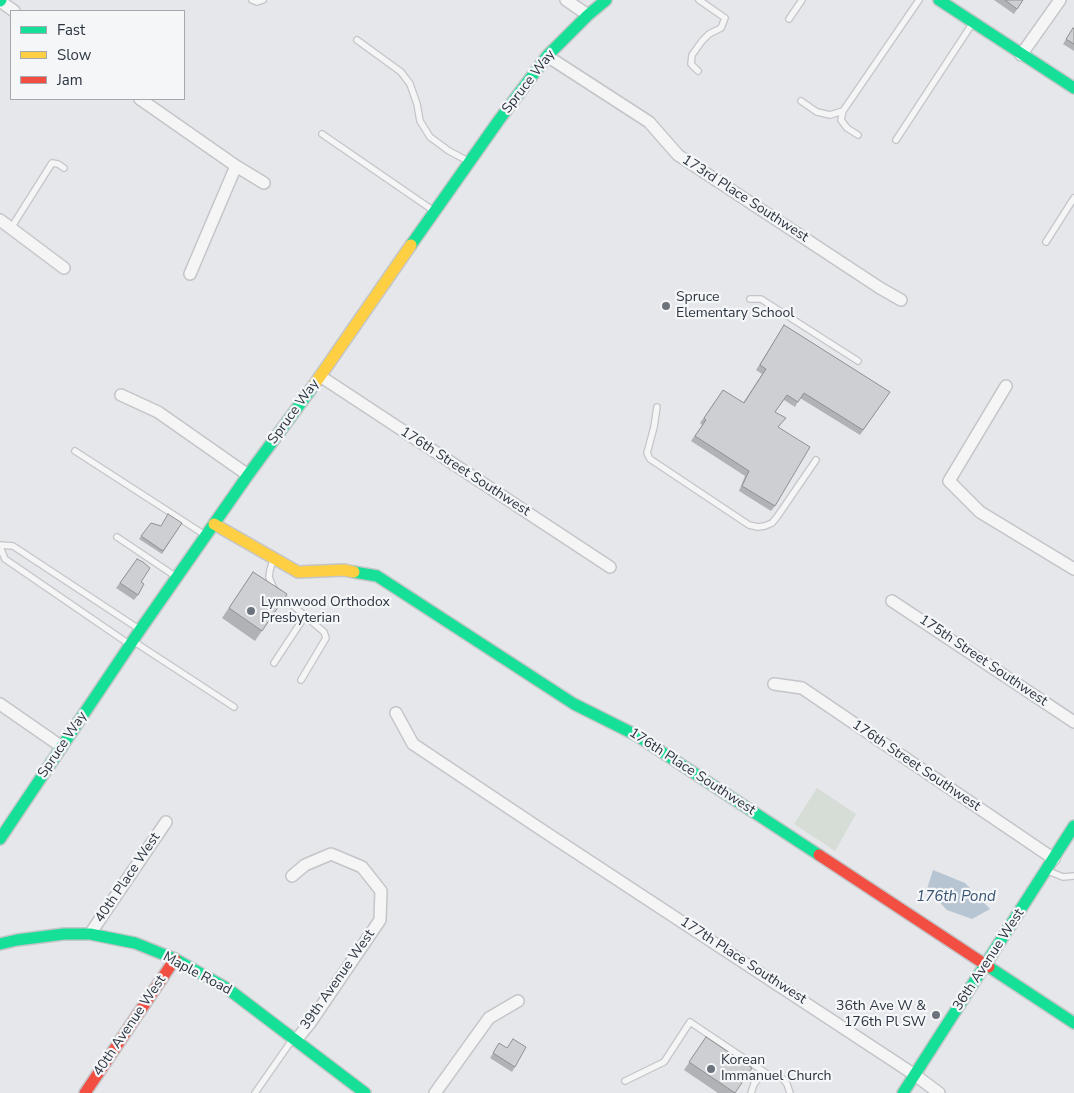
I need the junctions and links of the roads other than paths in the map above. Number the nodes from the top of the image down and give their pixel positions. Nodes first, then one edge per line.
1 (252, 0) edge
2 (263, 0) edge
3 (566, 0) edge
4 (606, 0) edge
5 (699, 0) edge
6 (802, 0) edge
7 (919, 0) edge
8 (939, 0) edge
9 (1060, 0) edge
10 (0, 1) edge
11 (13, 10) edge
12 (588, 15) junction
13 (789, 20) dead end
14 (973, 22) junction
15 (357, 40) dead end
16 (1021, 55) junction
17 (547, 56) junction
18 (698, 70) dead end
19 (1074, 88) edge
20 (141, 100) edge
21 (801, 101) dead end
22 (843, 111) junction
23 (322, 134) dead end
24 (858, 135) dead end
25 (896, 140) dead end
26 (470, 162) junction
27 (236, 166) junction
28 (64, 168) dead end
29 (264, 183) dead end
30 (1074, 198) edge
31 (435, 212) junction
32 (0, 220) edge
33 (10, 228) junction
34 (1046, 242) dead end
35 (64, 268) dead end
36 (190, 274) dead end
37 (750, 298) dead end
38 (900, 300) dead end
39 (858, 361) dead end
40 (320, 376) junction
41 (1006, 386) dead end
42 (121, 394) dead end
43 (657, 407) dead end
44 (75, 450) dead end
45 (816, 460) dead end
46 (248, 475) junction
47 (214, 524) junction
48 (206, 536) junction
49 (117, 537) dead end
50 (0, 546) edge
51 (274, 558) junction
52 (610, 567) dead end
53 (1074, 569) edge
54 (177, 578) junction
55 (892, 601) dead end
56 (305, 616) junction
57 (140, 630) junction
58 (132, 643) junction
59 (274, 663) dead end
60 (301, 680) dead end
61 (774, 684) dead end
62 (0, 704) edge
63 (234, 707) dead end
64 (396, 713) dead end
65 (1074, 722) edge
66 (62, 748) junction
67 (166, 822) dead end
68 (1074, 826) edge
69 (0, 839) edge
70 (1054, 859) junction
71 (1046, 870) junction
72 (292, 876) dead end
73 (1074, 876) edge
74 (90, 934) junction
75 (0, 944) edge
76 (175, 960) junction
77 (985, 965) junction
78 (518, 1000) dead end
79 (1074, 1023) edge
80 (294, 1039) junction
81 (769, 1075) junction
82 (915, 1075) junction
83 (625, 1081) dead end
84 (85, 1093) edge
85 (255, 1093) edge
86 (365, 1093) edge
87 (434, 1093) edge
88 (751, 1093) edge
89 (790, 1093) edge
90 (903, 1093) edge
91 (939, 1093) edge

1 - 2 lane
3 - 12 street
4 - 12 street, Spruce Way
5 - 18 lane
6 - 13 lane
7 - 22 lane
8 - 14 street
9 - 16 street
10 - 11 street
12 - 17 street, Spruce Way
14 - 16 street
14 - 25 lane
15 - 26 lane
16 - 19 street
17 - 26 street, Spruce Way
17 - 38 street, 173rd Place Southwest
20 - 27 street
21 - 22 lane
22 - 24 lane
23 - 31 lane
26 - 31 street, Spruce Way
27 - 29 street
27 - 36 street
28 - 33 lane
30 - 34 lane
31 - 40 street, Spruce Way
32 - 33 street
33 - 35 street
37 - 39 lane
40 - 46 street, Spruce Way
40 - 52 street, 176th Street Southwest
41 - 53 street
42 - 46 street
43 - 45 lane
44 - 48 lane
46 - 47 street, Spruce Way
47 - 48 street, Spruce Way
47 - 51 street, 176th Place Southwest
48 - 54 street, Spruce Way
49 - 54 lane
50 - 57 lane
50 - 58 lane
51 - 56 lane
51 - 77 street, 176th Place Southwest
54 - 57 street, Spruce Way
55 - 65 street, 175th Street Southwest
56 - 59 lane
56 - 60 lane
57 - 58 street, Spruce Way
58 - 63 lane
58 - 66 street, Spruce Way
61 - 70 street, 176th Street Southwest
62 - 66 street
64 - 82 street, 177th Place Southwest
66 - 69 street, Spruce Way
67 - 74 street, 40th Place West
68 - 70 street, 36th Avenue West
70 - 71 street, 36th Avenue West
71 - 73 lane
71 - 77 street, 36th Avenue West
72 - 80 street, 39th Avenue West
74 - 75 street, Maple Road
74 - 76 street, Maple Road
76 - 80 street, Maple Road
76 - 84 street, 40th Avenue West
77 - 79 street, 176th Place Southwest
77 - 82 street, 36th Avenue West
78 - 87 street
80 - 85 lane
80 - 86 street, Maple Road
81 - 83 lane
81 - 88 lane
81 - 89 lane
82 - 90 street, 36th Avenue West
82 - 91 street, 177th Place Southwest

